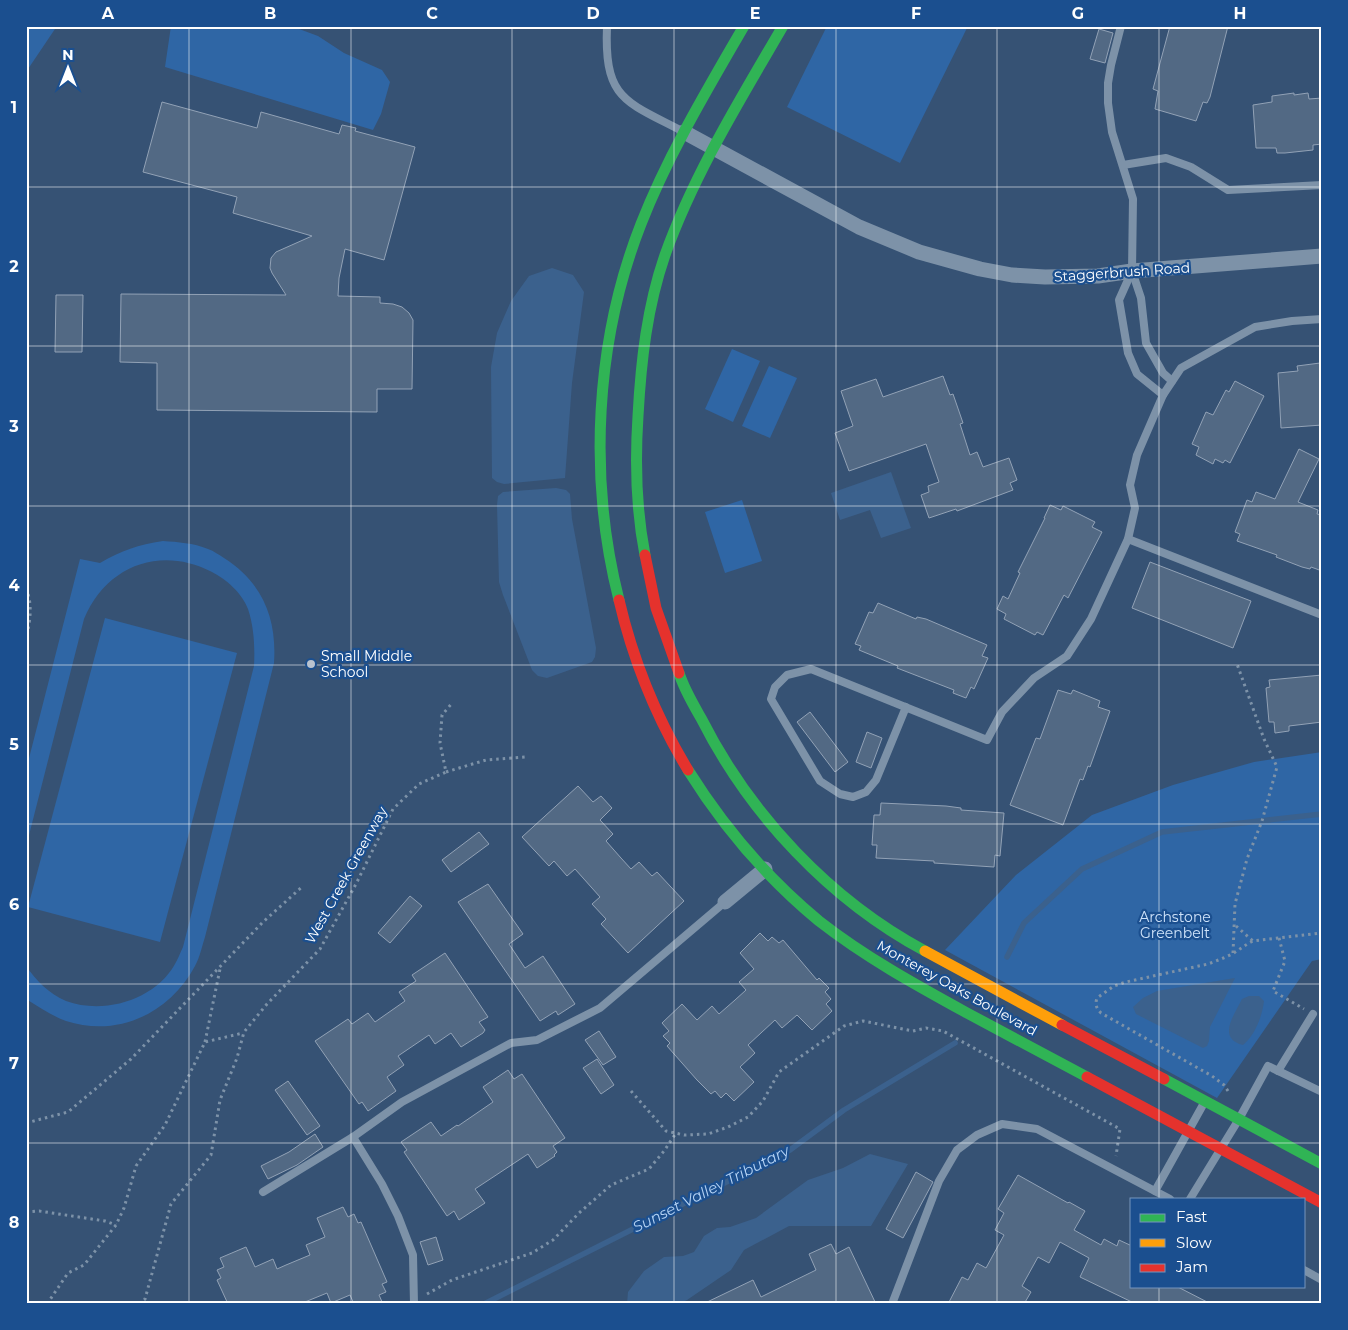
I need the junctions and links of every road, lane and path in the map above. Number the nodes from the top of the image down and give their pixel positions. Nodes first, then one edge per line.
1 (607, 26) edge
2 (744, 26) edge
3 (783, 26) edge
4 (1121, 26) edge
5 (684, 132) junction
6 (712, 148) junction
7 (1123, 165) junction
8 (1322, 185) edge
9 (1322, 256) edge
10 (1132, 272) junction
11 (1322, 319) edge
12 (1172, 381) junction
13 (1163, 395) junction
14 (1128, 539) junction
15 (26, 588) edge
16 (1322, 615) edge
17 (26, 639) edge
18 (1238, 664) dead end
19 (453, 702) dead end
20 (906, 707) junction
21 (525, 757) dead end
22 (446, 772) junction
23 (765, 869) junction
24 (303, 886) dead end
25 (725, 902) joint
26 (1235, 925) junction
27 (1322, 933) edge
28 (1279, 938) junction
29 (1253, 941) junction
30 (1233, 954) junction
31 (220, 968) junction
32 (1313, 1014) joint
33 (244, 1032) junction
34 (205, 1042) junction
35 (1278, 1071) junction
36 (631, 1091) dead end
37 (1229, 1091) dead end
38 (1322, 1092) edge
39 (1205, 1101) junction
40 (1238, 1119) junction
41 (26, 1123) edge
42 (1189, 1132) junction
43 (676, 1133) junction
44 (353, 1137) junction
45 (1220, 1148) junction
46 (1322, 1164) edge
47 (1114, 1169) junction
48 (1155, 1191) junction
49 (263, 1192) dead end
50 (1168, 1198) edge
51 (1191, 1198) edge
52 (1322, 1203) edge
53 (26, 1212) edge
54 (116, 1225) junction
55 (1306, 1271) edge
56 (1322, 1280) edge
57 (414, 1303) edge
58 (47, 1304) edge
59 (139, 1304) edge
60 (892, 1304) edge

1 - 5 lane
2 - 5 street, Monterey Oaks Boulevard
3 - 6 street, Monterey Oaks Boulevard
4 - 7 lane
5 - 6 street, Staggerbrush Road
5 - 23 street, Monterey Oaks Boulevard
6 - 10 street, Staggerbrush Road
6 - 39 street, Monterey Oaks Boulevard
7 - 8 lane
7 - 10 lane
9 - 10 street, Staggerbrush Road
10 - 12 lane
10 - 13 lane
11 - 12 lane
12 - 13 lane
13 - 14 lane
14 - 16 lane
14 - 20 lane
15 - 17 path
18 - 26 path
19 - 22 path
20 - 20 lane
21 - 22 path, West Creek Greenway
22 - 33 path, West Creek Greenway
23 - 25 street
23 - 42 street, Monterey Oaks Boulevard
24 - 31 path
25 - 44 lane
26 - 29 path
26 - 30 path
27 - 28 path
28 - 29 path
28 - 32 path
29 - 30 path
30 - 37 path
31 - 34 path
31 - 41 path
32 - 35 lane
33 - 34 path
33 - 59 path, West Creek Greenway
34 - 54 path
35 - 38 lane
35 - 40 lane
36 - 43 path
39 - 40 street, Monterey Oaks Boulevard
39 - 42 lane
40 - 45 lane
40 - 46 street, Monterey Oaks Boulevard
42 - 45 street, Monterey Oaks Boulevard
42 - 48 lane
43 - 47 path
43 - 57 path
44 - 49 lane
44 - 57 lane
45 - 51 lane
45 - 52 street, Monterey Oaks Boulevard
47 - 48 lane
47 - 60 lane
48 - 50 lane
53 - 54 path
54 - 58 path
55 - 56 lane

